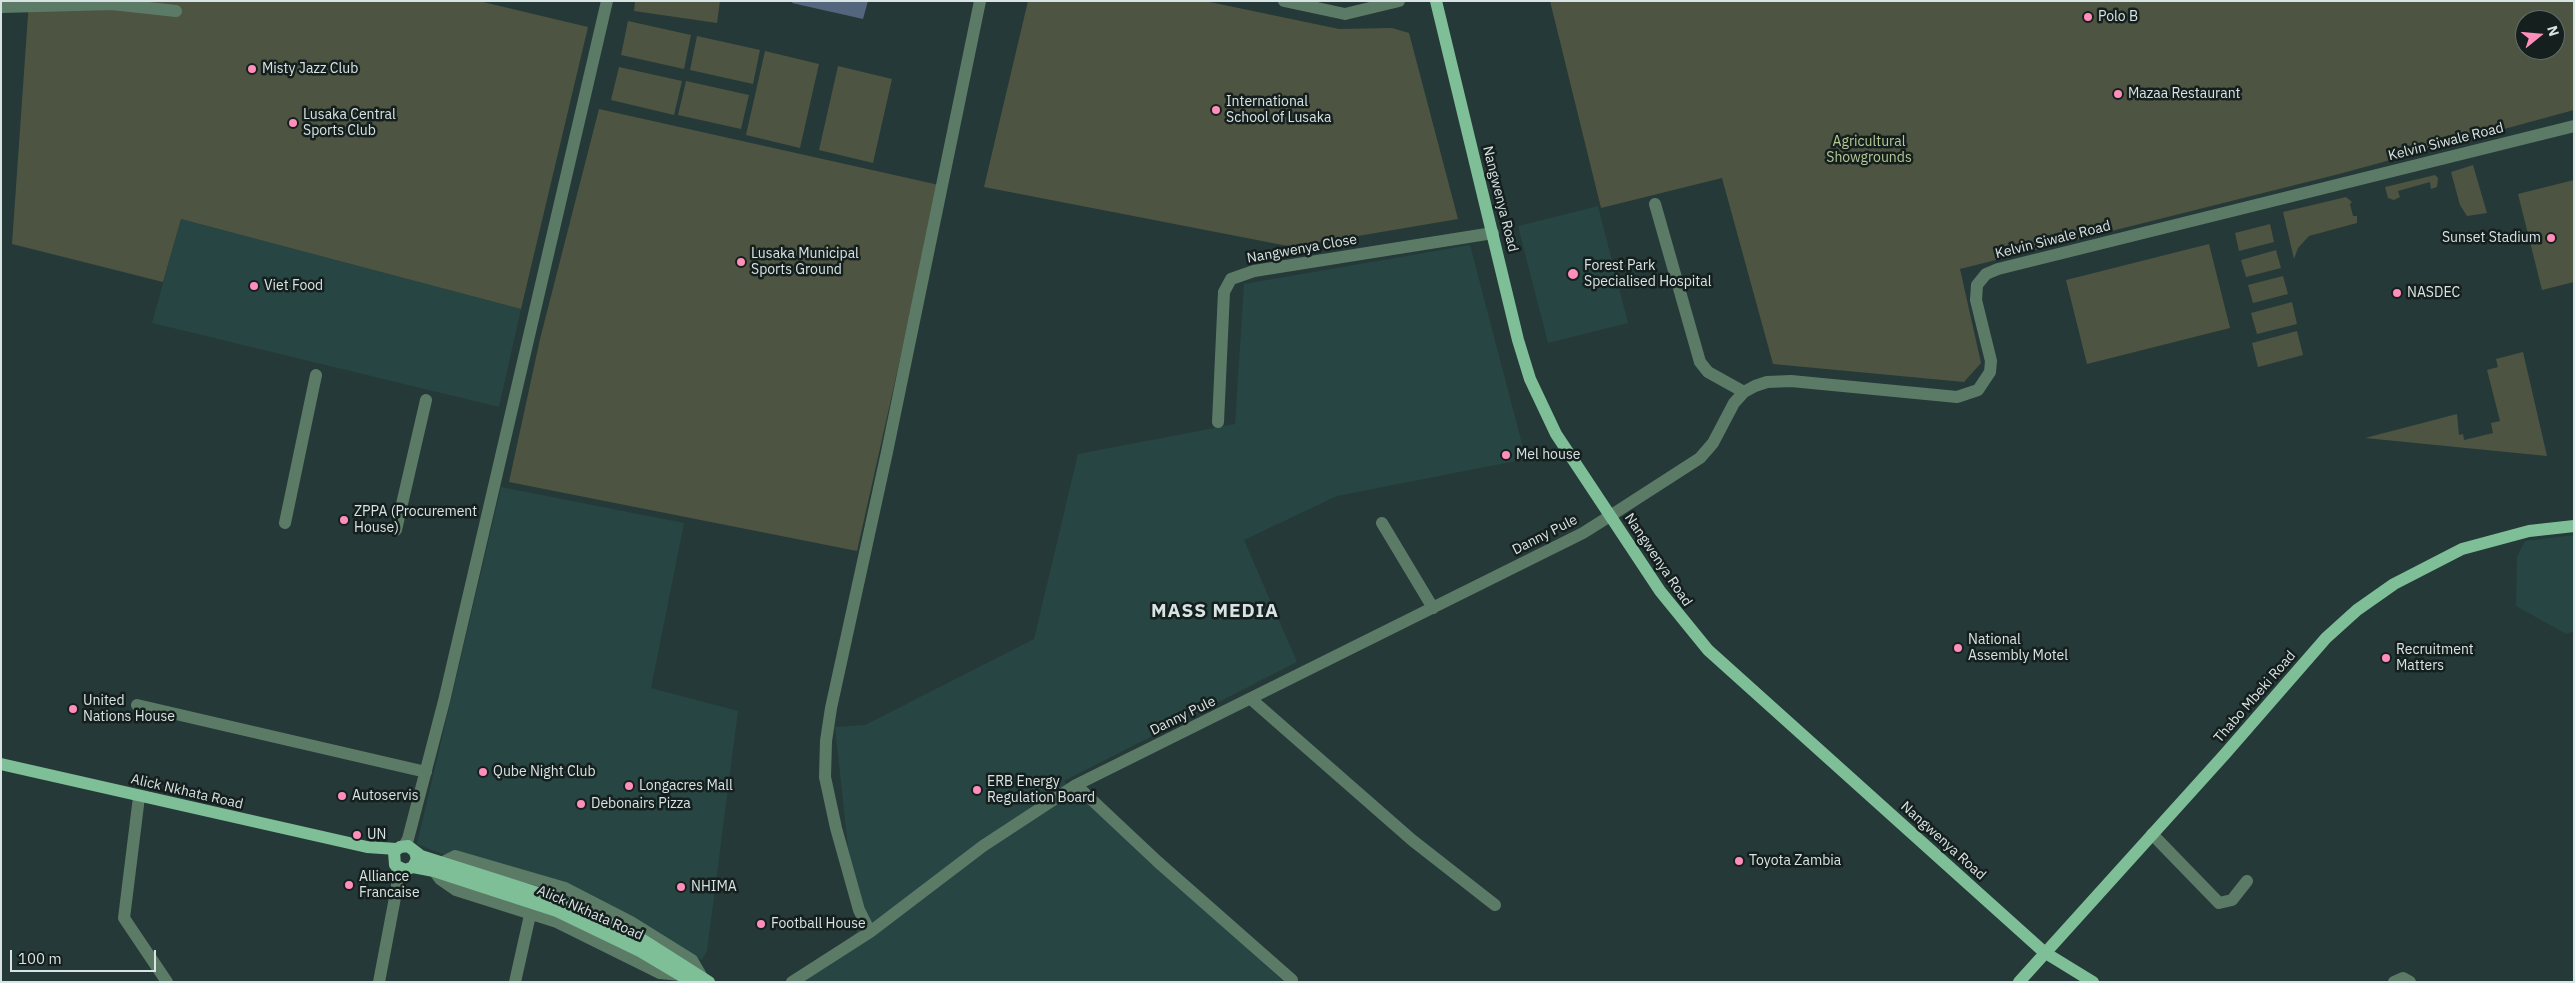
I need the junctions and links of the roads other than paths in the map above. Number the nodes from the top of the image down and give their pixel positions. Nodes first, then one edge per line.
1 (606, 1) edge
2 (980, 1) edge
3 (1284, 1) edge
4 (1399, 1) edge
5 (1436, 1) edge
6 (1, 7) edge
7 (176, 11) dead end
8 (2574, 126) edge
9 (1655, 204) dead end
10 (1493, 233) junction
11 (316, 375) dead end
12 (1744, 392) junction
13 (426, 400) dead end
14 (1218, 422) dead end
15 (1610, 516) junction
16 (285, 522) dead end
17 (1382, 523) dead end
18 (2574, 526) edge
19 (396, 530) dead end
20 (1434, 608) junction
21 (1251, 699) junction
22 (137, 706) dead end
23 (1, 764) edge
24 (426, 772) junction
25 (1076, 786) junction
26 (139, 796) junction
27 (2152, 834) junction
28 (367, 847) junction
29 (407, 847) junction
30 (403, 866) junction
31 (439, 867) junction
32 (540, 880) junction
33 (2247, 881) dead end
34 (1494, 905) dead end
35 (530, 913) junction
36 (582, 917) junction
37 (870, 932) junction
38 (2044, 952) junction
39 (697, 979) edge
40 (1292, 980) dead end
41 (167, 982) edge
42 (379, 982) edge
43 (515, 982) edge
44 (792, 982) edge
45 (2019, 982) edge
46 (2093, 982) edge
47 (2394, 982) edge
48 (2410, 982) edge

1 - 24 street
2 - 37 street
3 - 4 street
5 - 10 main road, Nangwenya Road
6 - 7 street
8 - 12 street, Kelvin Siwale Road
9 - 12 street
10 - 14 street, Nangwenya Close
10 - 15 main road, Nangwenya Road
11 - 16 street
12 - 15 street
13 - 19 street
15 - 20 street, Danny Pule
15 - 38 main road, Nangwenya Road
17 - 20 street
18 - 27 main road, Thabo Mbeki Road
20 - 21 street, Danny Pule
21 - 25 street, Danny Pule
21 - 34 street
22 - 24 street
23 - 26 main road, Alick Nkhata Road
24 - 29 street
25 - 37 street, Danny Pule
25 - 40 street
26 - 28 main road, Alick Nkhata Road
26 - 41 street
27 - 33 street
27 - 38 main road, Thabo Mbeki Road
28 - 29 main road, Alick Nkhata Road
28 - 30 main road, Alick Nkhata Road
29 - 30 main road
29 - 30 main road
29 - 31 main road, Alick Nkhata Road
30 - 31 main road, Alick Nkhata Road
30 - 42 street
31 - 32 street, Alick Nkhata Road
31 - 35 street
31 - 36 main road, Alick Nkhata Road
32 - 35 street
32 - 39 street, Alick Nkhata Road
35 - 39 street
35 - 43 street
36 - 39 main road, Alick Nkhata Road
36 - 39 main road, Alick Nkhata Road
37 - 44 street, Danny Pule
38 - 45 main road, Thabo Mbeki Road
38 - 46 main road, Nangwenya Road
47 - 48 street

